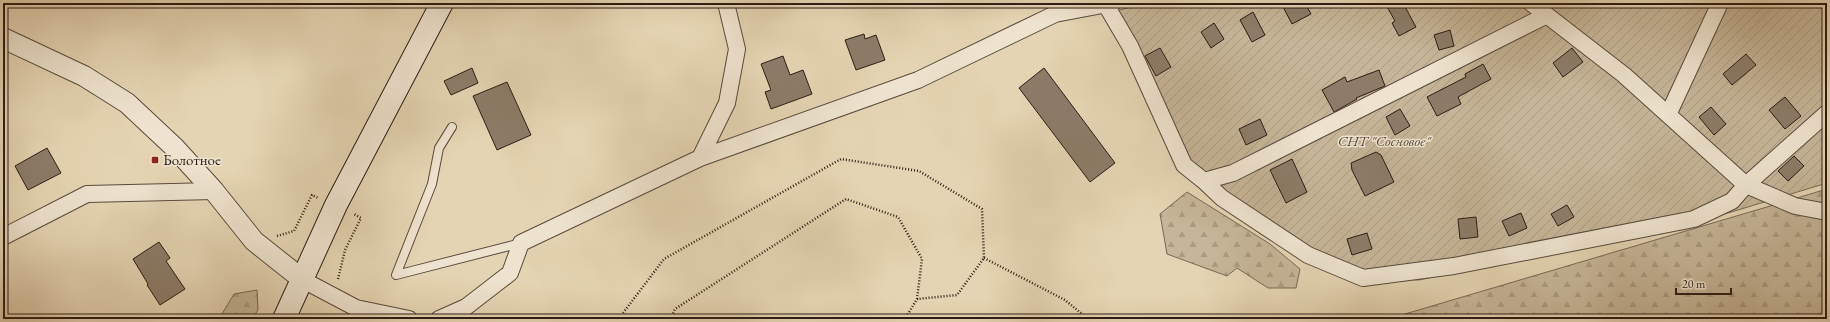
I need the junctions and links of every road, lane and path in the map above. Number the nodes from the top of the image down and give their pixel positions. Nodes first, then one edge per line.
1 (442, 3) edge
2 (726, 3) edge
3 (1531, 3) edge
4 (1720, 3) edge
5 (1109, 4) edge
6 (1547, 15) junction
7 (3, 38) edge
8 (1827, 113) edge
9 (1668, 115) junction
10 (452, 127) dead end
11 (700, 158) junction
12 (1204, 181) junction
13 (1746, 185) junction
14 (214, 191) junction
15 (336, 205) junction
16 (1827, 212) edge
17 (3, 237) edge
18 (274, 237) dead end
19 (521, 243) junction
20 (984, 258) junction
21 (302, 280) junction
22 (344, 284) dead end
23 (917, 299) junction
24 (284, 319) edge
25 (409, 319) edge
26 (439, 319) edge
27 (623, 319) edge
28 (671, 319) edge
29 (905, 319) edge
30 (1088, 319) edge

1 - 15 main road
2 - 11 street
3 - 6 street
4 - 9 street
5 - 11 street
5 - 12 street
6 - 9 street
6 - 12 street
7 - 14 street
8 - 13 street
9 - 13 street
10 - 19 lane
11 - 19 street
12 - 13 street
13 - 16 street
14 - 17 street
14 - 21 street
15 - 18 path
15 - 21 main road
15 - 22 path
19 - 26 street
20 - 23 path
20 - 27 path
20 - 30 path
21 - 24 main road
21 - 25 street
23 - 28 path
23 - 29 path

